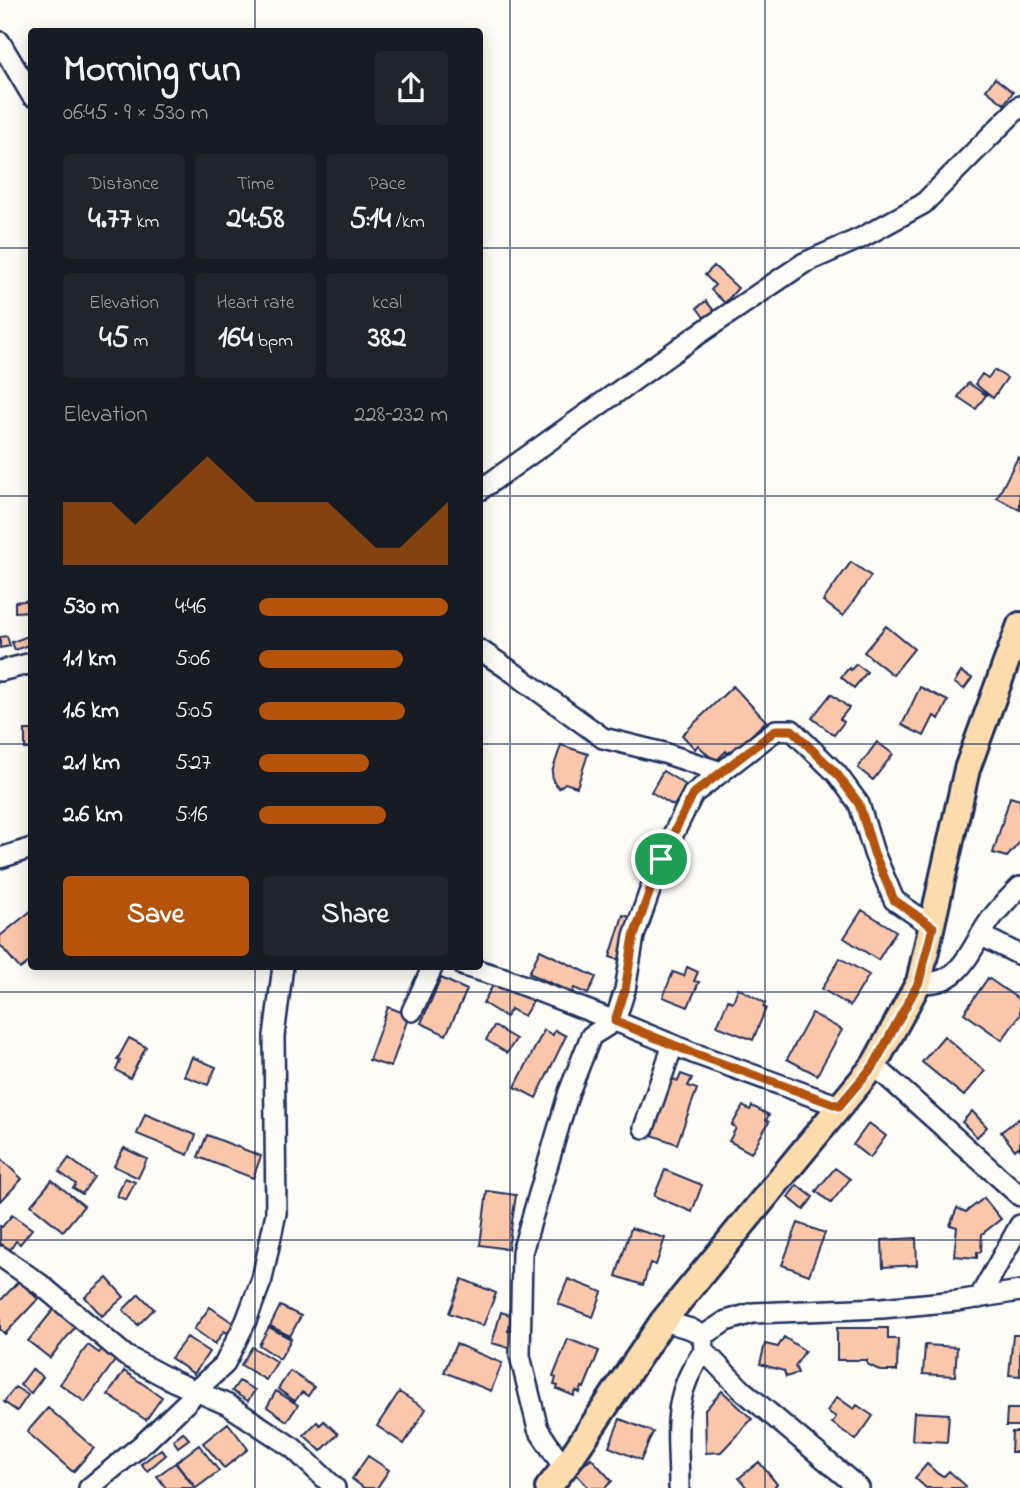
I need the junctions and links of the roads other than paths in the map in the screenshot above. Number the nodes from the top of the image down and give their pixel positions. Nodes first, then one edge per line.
1 (0, 42) edge
2 (28, 89) edge
3 (1020, 106) edge
4 (483, 488) edge
5 (1020, 625) edge
6 (483, 652) edge
7 (28, 664) edge
8 (0, 671) edge
9 (721, 772) junction
10 (28, 849) edge
11 (0, 858) edge
12 (1020, 887) edge
13 (933, 927) junction
14 (982, 936) junction
15 (1020, 956) edge
16 (283, 970) edge
17 (431, 970) edge
18 (477, 970) edge
19 (919, 982) junction
20 (412, 1011) dead end
21 (615, 1021) junction
22 (673, 1045) junction
23 (874, 1065) junction
24 (839, 1106) junction
25 (644, 1128) dead end
26 (1020, 1196) edge
27 (1020, 1226) edge
28 (0, 1256) edge
29 (1020, 1291) edge
30 (979, 1298) junction
31 (663, 1321) junction
32 (704, 1343) junction
33 (195, 1391) junction
34 (564, 1468) junction
35 (89, 1488) edge
36 (335, 1488) edge
37 (548, 1488) edge
38 (679, 1488) edge
39 (859, 1488) edge

1 - 2 street
3 - 4 street
5 - 13 main road
6 - 9 street
7 - 8 street
9 - 13 street
9 - 21 street
10 - 11 street
12 - 14 street
13 - 19 main road
14 - 15 street
14 - 19 street
16 - 33 street
17 - 20 street
18 - 21 street
19 - 23 main road
21 - 22 street
21 - 34 street
22 - 24 street
22 - 25 street
23 - 24 main road
23 - 26 street
24 - 31 main road
27 - 30 street
28 - 33 street
29 - 30 street
30 - 32 street
31 - 32 street
31 - 34 main road
32 - 38 street
32 - 39 street
33 - 35 street
33 - 36 street
34 - 37 main road

